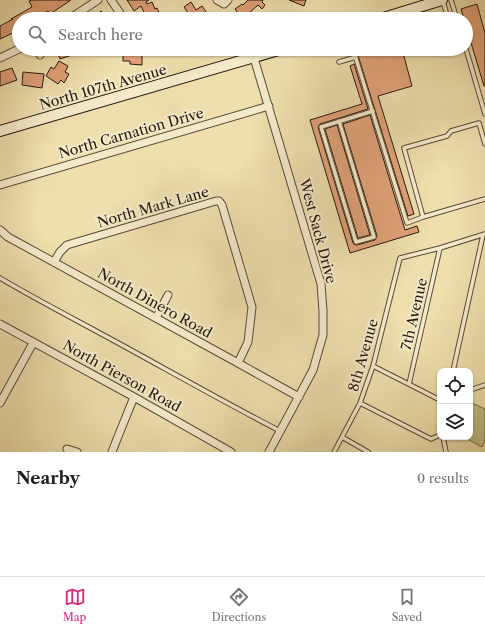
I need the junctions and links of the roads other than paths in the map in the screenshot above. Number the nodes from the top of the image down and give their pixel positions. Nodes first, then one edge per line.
1 (98, 0) edge
2 (111, 0) edge
3 (217, 0) edge
4 (228, 0) edge
5 (443, 0) edge
6 (452, 0) edge
7 (80, 12) edge
8 (119, 12) edge
9 (403, 12) edge
10 (446, 12) edge
11 (455, 12) edge
12 (12, 52) edge
13 (260, 56) edge
14 (468, 56) edge
15 (356, 57) joint
16 (0, 58) edge
17 (254, 58) junction
18 (339, 62) dead end
19 (269, 106) junction
20 (373, 111) junction
21 (485, 114) edge
22 (339, 121) junction
23 (0, 131) edge
24 (485, 144) edge
25 (0, 185) edge
26 (485, 199) edge
27 (423, 217) junction
28 (0, 230) edge
29 (484, 234) edge
30 (440, 248) junction
31 (54, 262) junction
32 (0, 278) edge
33 (168, 295) dead end
34 (156, 318) junction
35 (0, 324) edge
36 (33, 343) junction
37 (238, 363) junction
38 (373, 366) junction
39 (454, 368) edge
40 (409, 384) junction
41 (485, 385) edge
42 (473, 389) edge
43 (134, 398) junction
44 (299, 398) junction
45 (437, 398) edge
46 (0, 403) edge
47 (360, 403) junction
48 (280, 431) junction
49 (437, 436) edge
50 (342, 437) junction
51 (444, 440) edge
52 (67, 449) dead end
53 (77, 452) edge
54 (112, 452) edge
55 (231, 452) edge
56 (269, 452) edge
57 (334, 452) edge
58 (368, 452) edge
59 (446, 452) edge

1 - 7 street
2 - 8 street
3 - 4 street
5 - 9 main road
5 - 10 lane
6 - 11 lane
12 - 16 street
13 - 17 main road, North 107th Avenue
14 - 21 lane
15 - 18 lane
15 - 20 lane
17 - 19 street, West Sack Drive
17 - 23 main road, North 107th Avenue
19 - 25 street, North Carnation Drive
19 - 44 street, West Sack Drive
20 - 22 lane
20 - 27 lane
22 - 22 lane
24 - 27 lane
26 - 27 lane
28 - 31 street, North Dinero Road
29 - 30 lane
29 - 39 lane
30 - 38 lane, 8th Avenue
30 - 40 lane, 7th Avenue
31 - 34 street, North Dinero Road
31 - 37 street, North Mark Lane
32 - 48 lane
33 - 34 street
34 - 37 street, North Dinero Road
35 - 36 street, North Pierson Road
36 - 43 street, North Pierson Road
36 - 46 street
37 - 44 street, North Dinero Road
38 - 40 lane
38 - 47 lane, 8th Avenue
40 - 45 lane
41 - 42 lane
43 - 54 street
43 - 55 street, North Pierson Road
44 - 48 street, West Sack Drive
47 - 49 lane
47 - 50 lane, 8th Avenue
48 - 56 street, West Sack Drive
50 - 57 lane, 8th Avenue
50 - 58 lane
51 - 59 lane
52 - 53 street

